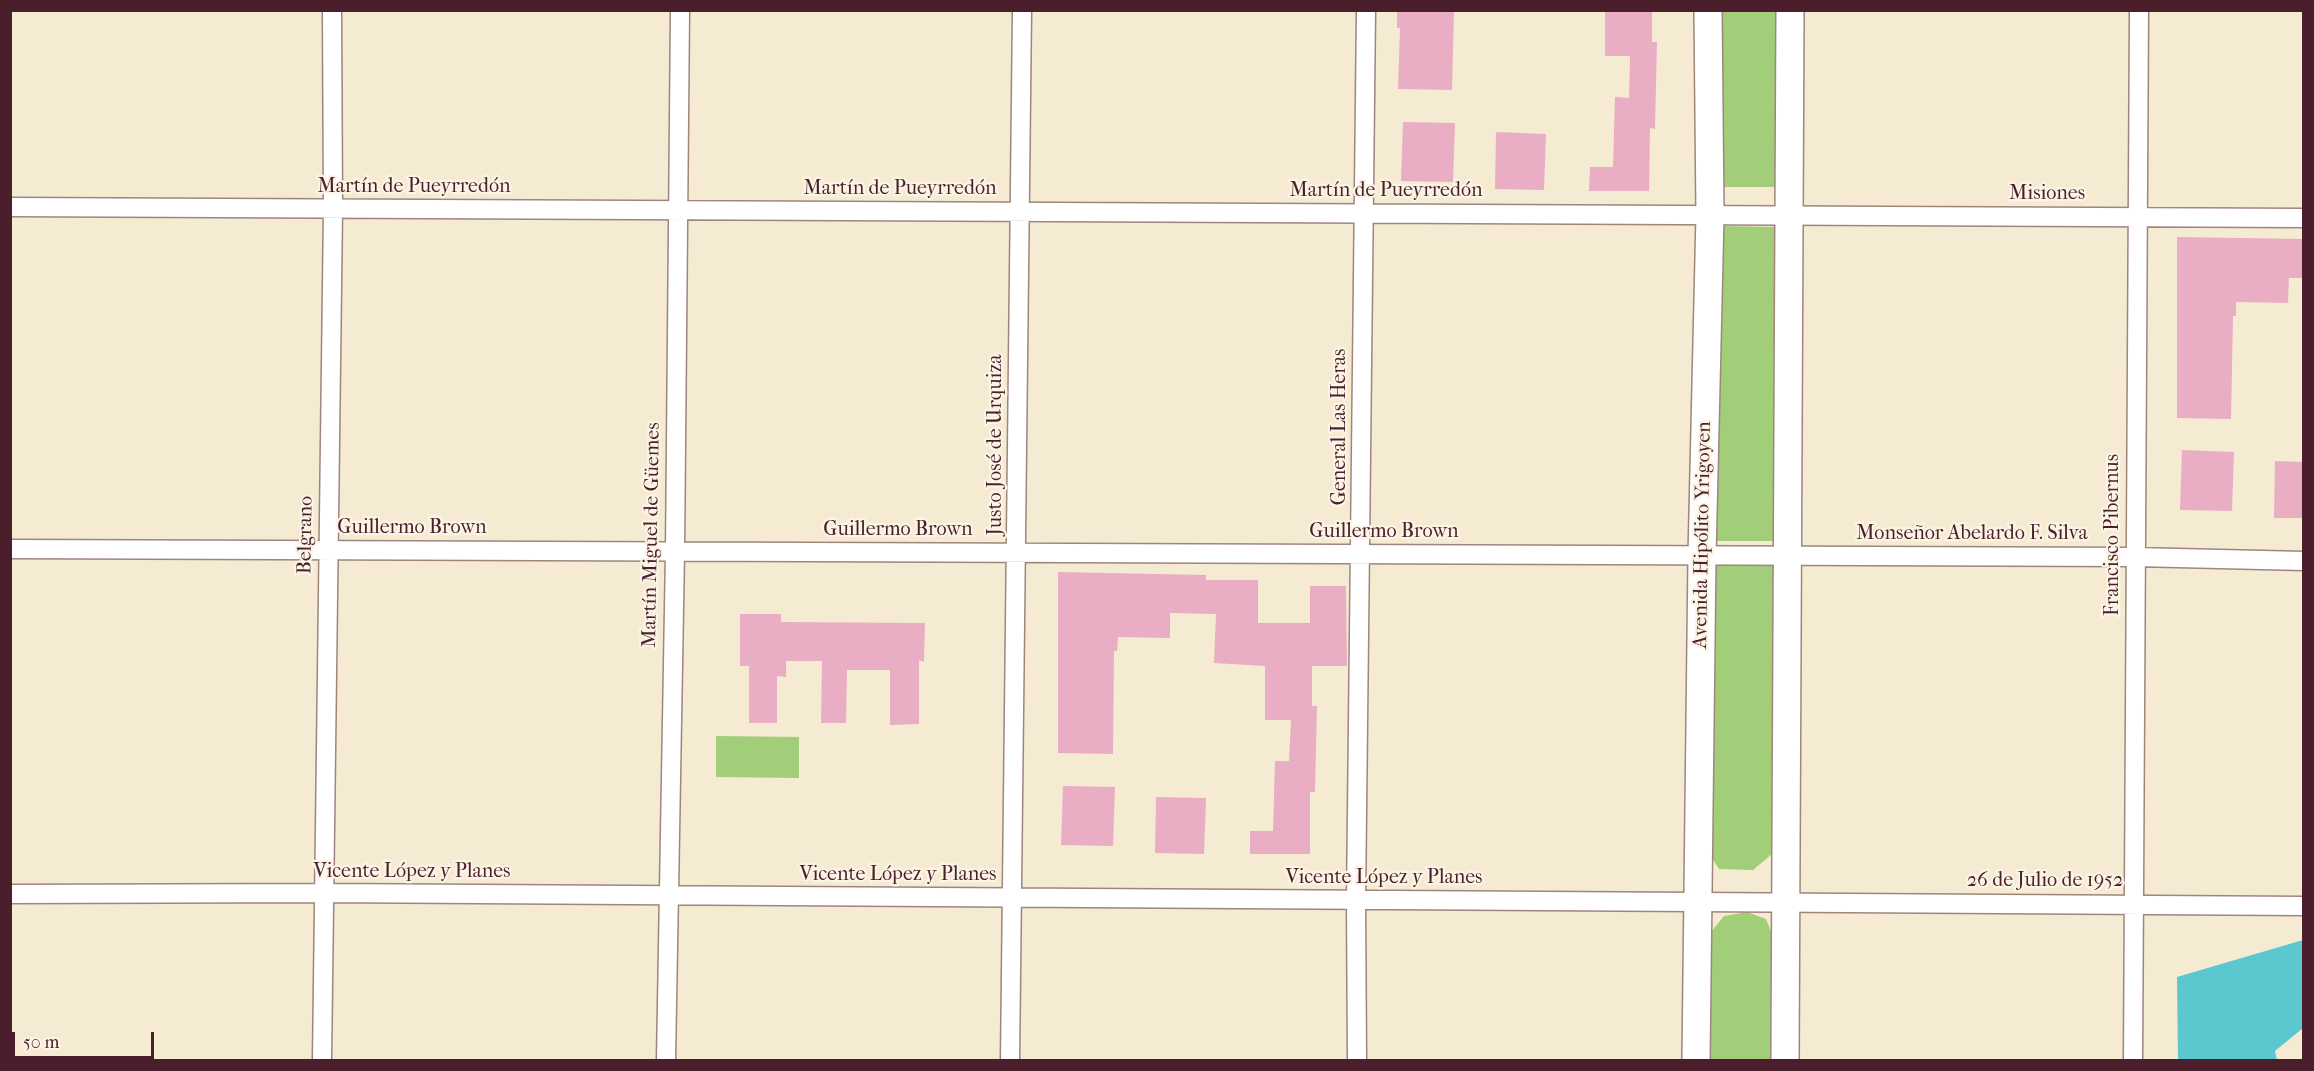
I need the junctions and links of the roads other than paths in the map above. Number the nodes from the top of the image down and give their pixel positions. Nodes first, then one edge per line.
1 (332, 10) edge
2 (680, 10) edge
3 (1022, 10) edge
4 (1366, 10) edge
5 (1708, 10) edge
6 (1790, 10) edge
7 (2139, 10) edge
8 (10, 207) edge
9 (333, 209) junction
10 (678, 210) junction
11 (1020, 212) junction
12 (1364, 214) junction
13 (1710, 215) junction
14 (1790, 216) junction
15 (2136, 217) junction
16 (2304, 218) edge
17 (10, 549) edge
18 (328, 550) junction
19 (675, 552) junction
20 (1017, 553) junction
21 (1361, 554) junction
22 (1702, 556) junction
23 (1785, 556) junction
24 (2135, 558) junction
25 (2304, 561) edge
26 (326, 893) junction
27 (10, 894) edge
28 (668, 897) junction
29 (1010, 898) junction
30 (1356, 901) junction
31 (1698, 902) junction
32 (1786, 902) junction
33 (2133, 905) junction
34 (2304, 906) edge
35 (322, 1060) edge
36 (666, 1060) edge
37 (1010, 1060) edge
38 (1357, 1060) edge
39 (1696, 1060) edge
40 (1785, 1060) edge
41 (2133, 1060) edge

1 - 9 street, Belgrano
2 - 10 street, Martín Miguel de Güemes
3 - 11 street, Justo José de Urquiza
4 - 12 street, General Las Heras
5 - 13 main road, Avenida Hipólito Yrigoyen
6 - 14 main road
7 - 15 street, Francisco Pibernus
8 - 9 street, Martín de Pueyrredón
9 - 10 street, Martín de Pueyrredón
9 - 18 street, Belgrano
10 - 11 street, Martín de Pueyrredón
10 - 19 street, Martín Miguel de Güemes
11 - 12 street, Martín de Pueyrredón
11 - 20 street, Justo José de Urquiza
12 - 13 street, Martín de Pueyrredón
12 - 21 street, General Las Heras
13 - 14 street, Martín de Pueyrredón
13 - 22 main road, Avenida Hipólito Yrigoyen
14 - 15 street, Misiones
14 - 23 main road
15 - 16 street, Misiones
15 - 24 street, Francisco Pibernus
17 - 18 street, Guillermo Brown
18 - 19 street, Guillermo Brown
18 - 26 street, Belgrano
19 - 20 street, Guillermo Brown
19 - 28 street, Martín Miguel de Güemes
20 - 21 street, Guillermo Brown
20 - 29 street, Justo José de Urquiza
21 - 22 street, Guillermo Brown
21 - 30 street, General Las Heras
22 - 23 street, Guillermo Brown
22 - 31 main road, Avenida Hipólito Yrigoyen
23 - 24 street, Monseñor Abelardo F. Silva
23 - 32 main road
24 - 25 street, Monseñor Abelardo F. Silva
24 - 33 street, Francisco Pibernus
26 - 27 street, Vicente López y Planes
26 - 28 street, Vicente López y Planes
26 - 35 street, Belgrano
28 - 29 street, Vicente López y Planes
28 - 36 street, Martín Miguel de Güemes
29 - 30 street, Vicente López y Planes
29 - 37 street, Justo José de Urquiza
30 - 31 street, Vicente López y Planes
30 - 38 street, General Las Heras
31 - 32 street, Vicente López y Planes
31 - 39 main road, Avenida Hipólito Yrigoyen
32 - 33 street, 26 de Julio de 1952
32 - 40 main road
33 - 34 street, 26 de Julio de 1952
33 - 41 street, Francisco Pibernus

